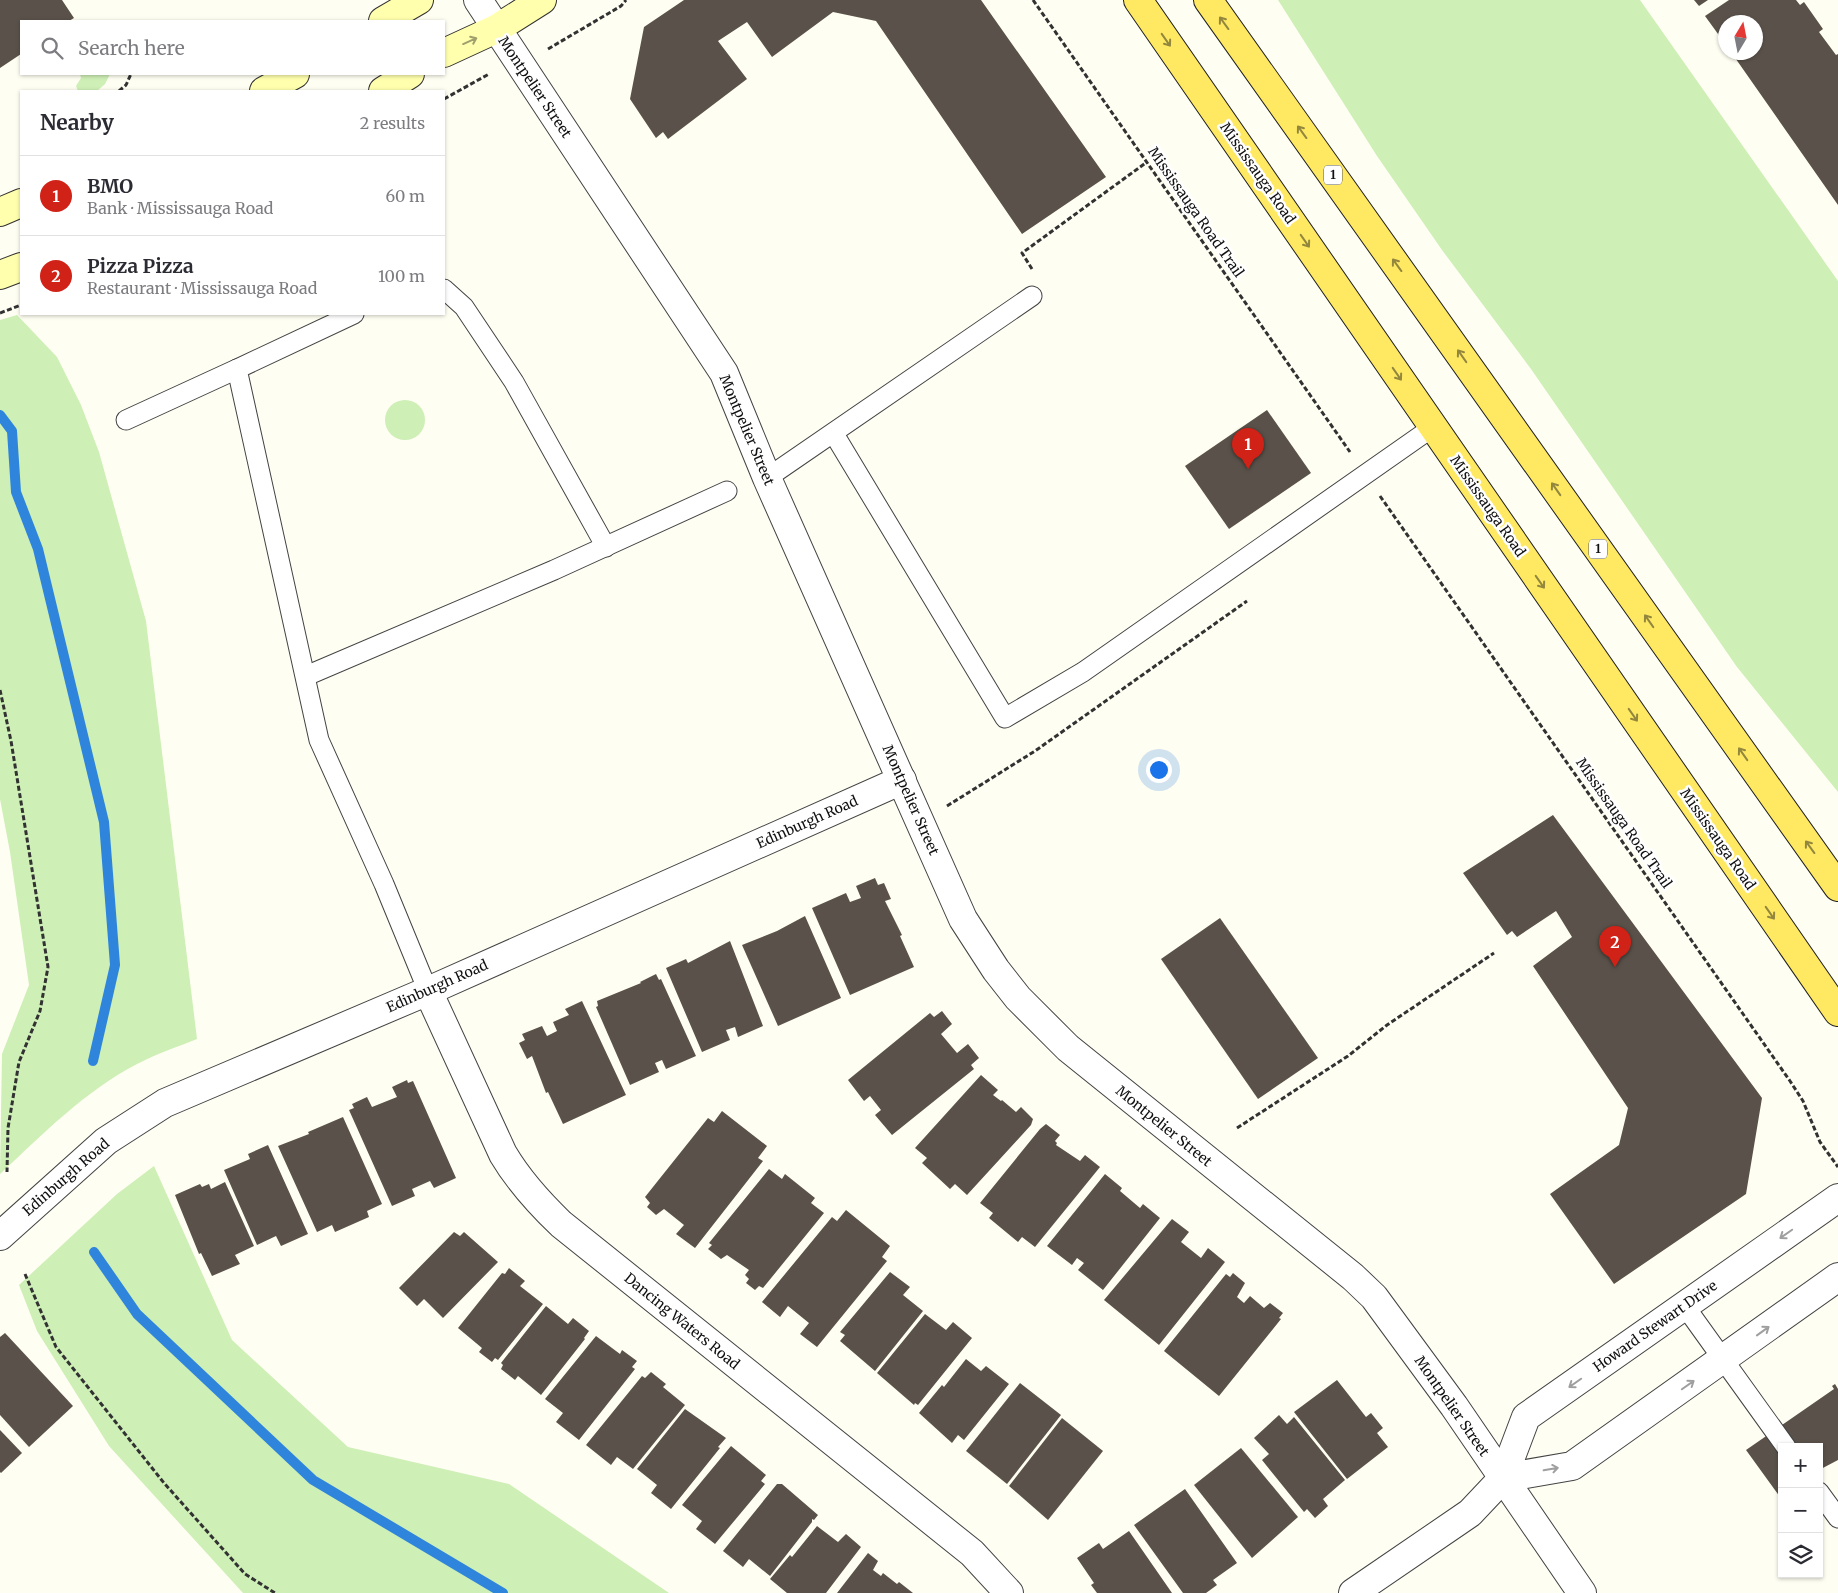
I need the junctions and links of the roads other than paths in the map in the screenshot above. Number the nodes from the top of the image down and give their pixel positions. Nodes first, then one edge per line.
1 (420, 0) edge
2 (478, 0) edge
3 (542, 0) edge
4 (1138, 0) edge
5 (1208, 0) edge
6 (385, 20) edge
7 (496, 29) junction
8 (445, 53) edge
9 (293, 75) edge
10 (408, 75) edge
11 (266, 90) edge
12 (385, 90) edge
13 (20, 203) edge
14 (0, 212) edge
15 (20, 267) edge
16 (0, 275) edge
17 (445, 290) edge
18 (1032, 296) dead end
19 (352, 315) edge
20 (237, 369) junction
21 (126, 420) dead end
22 (1433, 426) junction
23 (834, 434) junction
24 (767, 478) junction
25 (726, 491) dead end
26 (606, 547) junction
27 (306, 676) junction
28 (902, 780) junction
29 (1838, 887) edge
30 (428, 991) junction
31 (1838, 1012) edge
32 (1838, 1198) edge
33 (0, 1236) edge
34 (1838, 1277) edge
35 (1684, 1305) junction
36 (1724, 1360) junction
37 (1783, 1443) edge
38 (1503, 1478) junction
39 (1823, 1497) edge
40 (1838, 1518) edge
41 (1009, 1593) edge
42 (1352, 1593) edge
43 (1582, 1593) edge

1 - 6 street
2 - 7 street, Montpelier Street
3 - 7 street
4 -> 22 main road, Mississauga Road
29 -> 5 main road, 1
8 -> 7 street
7 - 24 street, Montpelier Street
9 - 11 street
10 - 12 street
13 - 14 street
15 - 16 street
17 - 26 lane
18 - 23 lane
19 - 20 lane
20 - 21 lane
20 - 27 lane
22 - 23 lane
22 -> 31 main road, Mississauga Road
23 - 24 lane
24 - 28 street, Montpelier Street
25 - 26 lane
26 - 27 lane
27 - 30 lane
28 - 30 street, Edinburgh Road
28 - 38 street, Montpelier Street
30 - 33 street, Edinburgh Road
30 - 41 street, Dancing Waters Road
32 -> 35 street, Howard Stewart Drive
36 -> 34 street
35 - 36 lane
35 -> 38 street, Howard Stewart Drive
36 - 37 lane
38 -> 36 street
38 - 42 street, Howard Stewart Drive
38 - 43 street, Montpelier Street
39 - 40 lane

